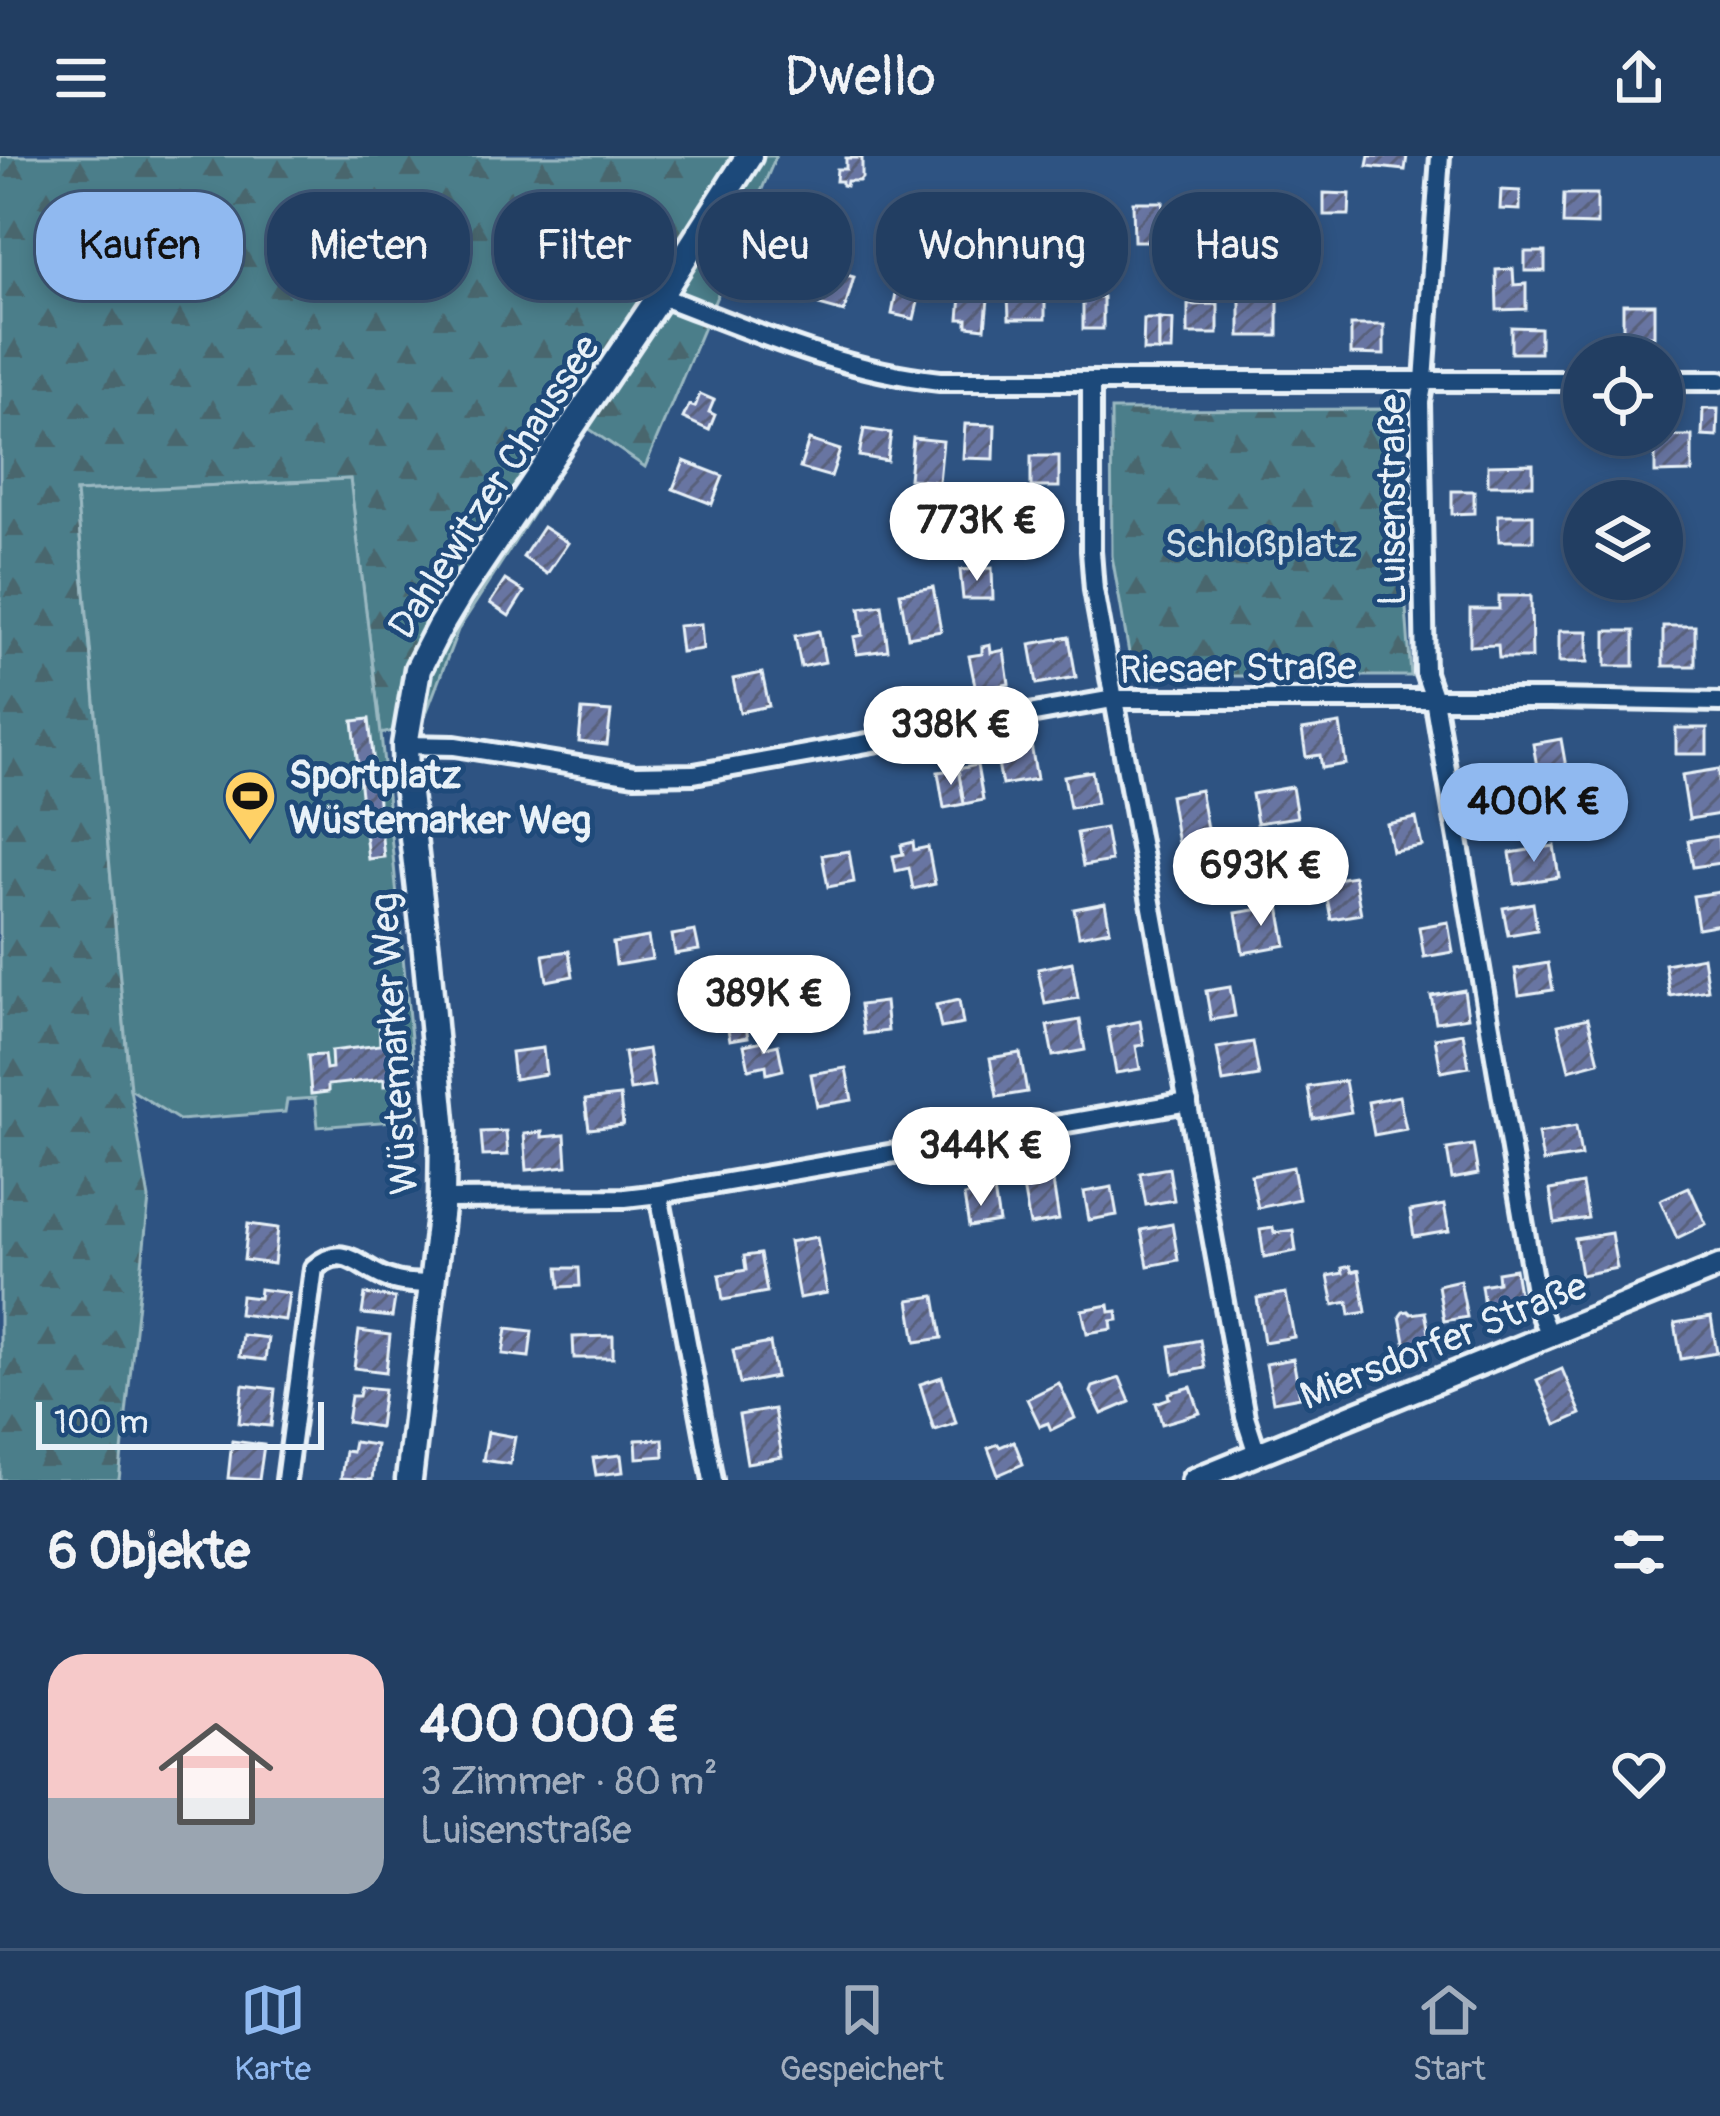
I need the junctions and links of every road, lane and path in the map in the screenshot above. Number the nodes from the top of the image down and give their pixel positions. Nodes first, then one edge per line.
1 (749, 156) edge
2 (1440, 156) edge
3 (674, 273) edge
4 (656, 300) edge
5 (672, 300) edge
6 (1563, 381) edge
7 (1683, 381) edge
8 (1720, 381) edge
9 (1091, 382) junction
10 (1424, 382) junction
11 (1113, 699) junction
12 (1434, 699) junction
13 (1720, 702) edge
14 (405, 746) junction
15 (1188, 1102) junction
16 (659, 1194) junction
17 (442, 1199) junction
18 (1720, 1266) edge
19 (433, 1285) junction
20 (1550, 1336) junction
21 (1258, 1454) junction
22 (286, 1480) edge
23 (410, 1480) edge
24 (712, 1480) edge
25 (1193, 1480) edge

1 - 3 main road, Dahlewitzer Chaussee
2 - 10 street, Luisenstraße
4 - 14 main road, Dahlewitzer Chaussee
5 - 9 street
6 - 10 street
7 - 8 street
9 - 10 street
9 - 11 street
10 - 12 street, Luisenstraße
11 - 12 street, Riesaer Straße
11 - 14 street, Riesaer Straße
11 - 15 street
12 - 13 street, Riesaer Straße
12 - 20 street, Luisenstraße
14 - 17 main road, Wüstemarker Weg
15 - 16 street
15 - 21 street
16 - 17 street
16 - 24 street
17 - 19 main road, Wüstemarker Weg
18 - 20 street, Miersdorfer Straße
19 - 22 street
19 - 23 main road, Wüstemarker Weg
20 - 21 street, Miersdorfer Straße
21 - 25 street, Miersdorfer Straße

